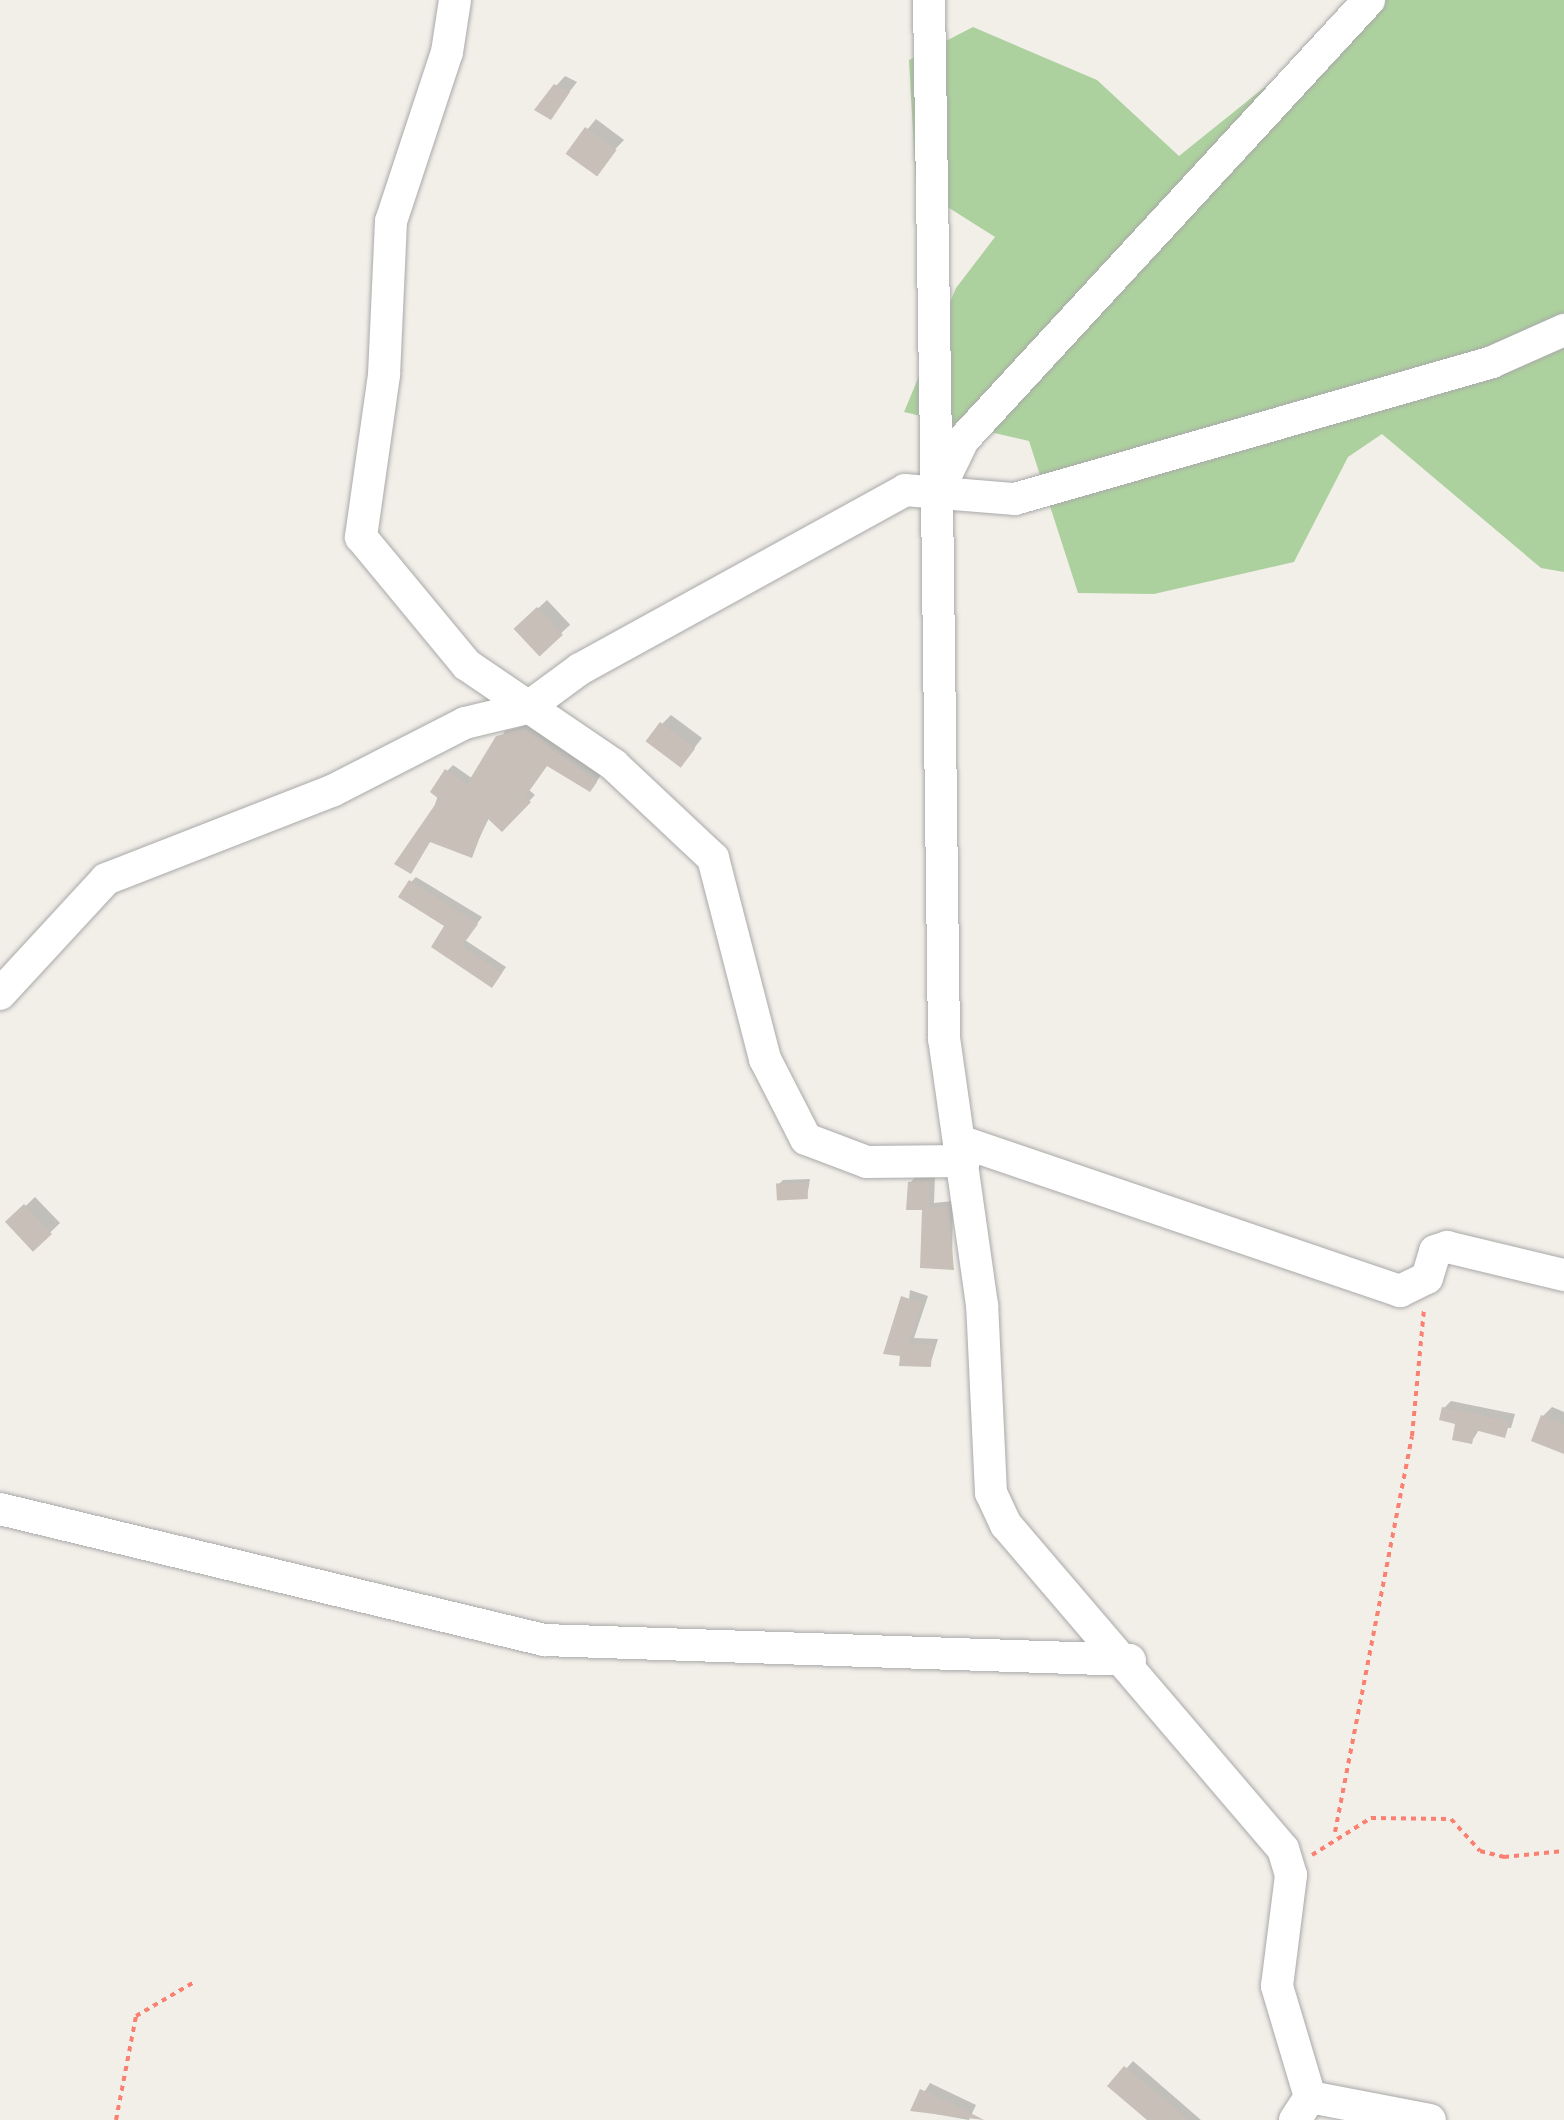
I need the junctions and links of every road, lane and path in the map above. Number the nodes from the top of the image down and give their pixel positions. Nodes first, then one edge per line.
1 (455, 0) edge
2 (929, 0) edge
3 (1370, 0) edge
4 (1564, 330) edge
5 (937, 494) junction
6 (526, 708) junction
7 (0, 994) edge
8 (963, 1152) junction
9 (1564, 1275) edge
10 (1427, 1278) junction
11 (0, 1509) edge
12 (1130, 1660) junction
13 (1564, 1851) edge
14 (196, 1981) dead end
15 (1303, 2108) edge
16 (116, 2120) edge
17 (1430, 2120) edge

1 - 6 street
2 - 5 street
3 - 5 street
4 - 5 street
5 - 6 street
5 - 8 street
6 - 7 street
6 - 8 street
8 - 10 street
8 - 12 street
9 - 10 street
10 - 13 path
11 - 12 street
12 - 15 street
14 - 16 path
15 - 17 street

